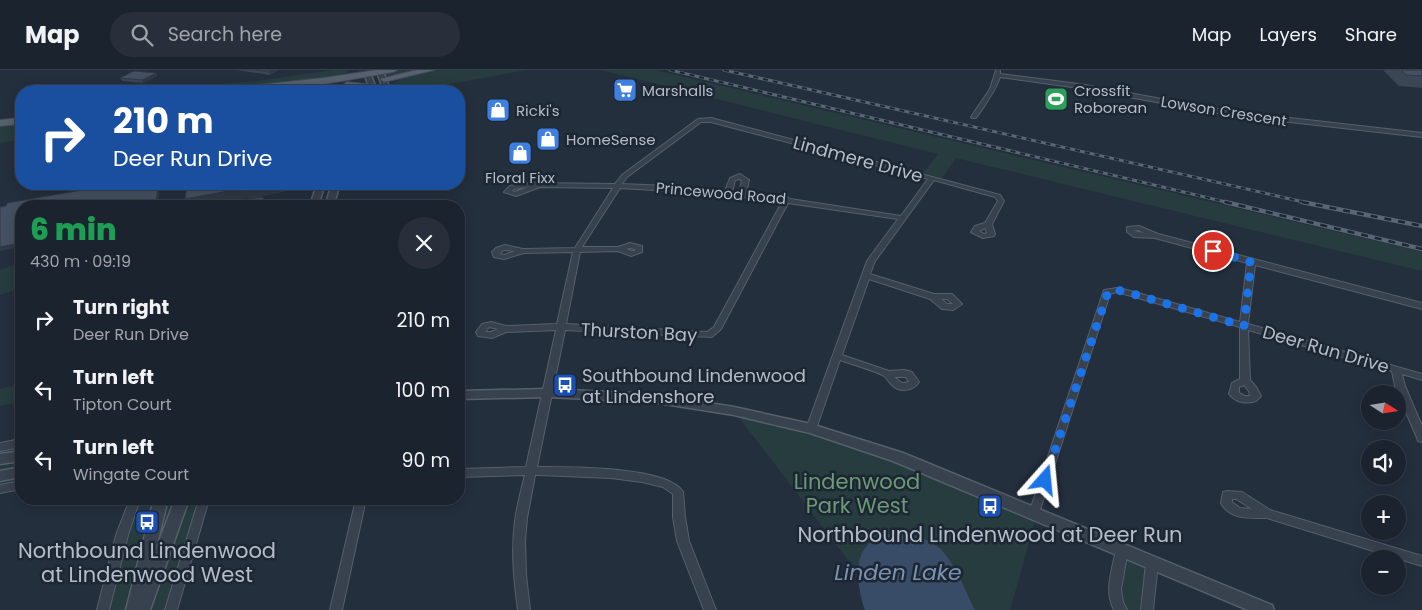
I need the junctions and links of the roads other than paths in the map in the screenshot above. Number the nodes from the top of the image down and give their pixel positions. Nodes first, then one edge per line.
1 (352, 70) edge
2 (393, 70) edge
3 (430, 70) edge
4 (998, 73) edge
5 (378, 80) edge
6 (323, 81) junction
7 (286, 85) edge
8 (347, 85) edge
9 (15, 114) edge
10 (0, 115) edge
11 (974, 117) dead end
12 (15, 122) edge
13 (0, 123) edge
14 (1422, 135) edge
15 (932, 178) junction
16 (537, 186) dead end
17 (619, 186) junction
18 (728, 192) junction
19 (742, 194) junction
20 (787, 199) junction
21 (902, 218) junction
22 (988, 224) dead end
23 (1155, 236) dead end
24 (619, 249) dead end
25 (577, 250) junction
26 (523, 251) dead end
27 (1251, 262) junction
28 (866, 275) junction
29 (933, 297) dead end
30 (1422, 306) edge
31 (1244, 326) junction
32 (561, 327) junction
33 (505, 329) dead end
34 (837, 356) junction
35 (1396, 369) junction
36 (888, 374) dead end
37 (1422, 377) edge
38 (1244, 381) dead end
39 (547, 393) junction
40 (465, 395) edge
41 (811, 430) junction
42 (1422, 438) edge
43 (15, 444) edge
44 (0, 447) edge
45 (15, 457) edge
46 (0, 459) edge
47 (532, 470) junction
48 (15, 473) edge
49 (465, 473) edge
50 (0, 476) edge
51 (15, 487) edge
52 (0, 489) edge
53 (133, 505) edge
54 (160, 505) edge
55 (180, 505) edge
56 (202, 505) edge
57 (360, 505) edge
58 (1034, 513) junction
59 (1267, 513) dead end
60 (1122, 550) junction
61 (1422, 561) edge
62 (1152, 563) junction
63 (104, 610) edge
64 (134, 610) edge
65 (142, 610) edge
66 (171, 610) edge
67 (336, 610) edge
68 (524, 610) edge
69 (710, 610) edge
70 (1121, 610) edge
71 (1147, 610) edge
72 (1266, 610) edge

1 - 6 main road
2 - 5 main road
3 - 5 main road
4 - 11 street
4 - 14 street, Lowson Crescent
5 - 6 main road
5 - 8 main road
6 - 7 main road
9 - 10 main road
12 - 13 main road
15 - 17 street, Lindmere Drive
15 - 21 street, Lindmere Drive
15 - 22 street
16 - 17 street, Princewood Road
17 - 18 street, Princewood Road
17 - 25 street, Lindmere Drive
18 - 19 street, Princewood Road
18 - 19 street
19 - 20 street, Princewood Road
20 - 21 street, Princewood Road
20 - 32 street, Thurston Bay
21 - 28 street, Lindmere Drive
23 - 27 street
24 - 25 street
25 - 26 street
25 - 32 street
27 - 30 street
27 - 31 street
28 - 29 street
28 - 34 street, Lindmere Drive
31 - 35 street, Deer Run Drive
31 - 38 street
31 - 58 street, Deer Run Drive
32 - 33 street, Thurston Bay
32 - 39 street
34 - 36 street
34 - 41 street, Lindmere Drive
35 - 37 street, Deer Run Drive
35 - 42 street
39 - 40 street
39 - 41 street
39 - 47 street
41 - 58 street
43 - 44 street
45 - 46 street
47 - 49 street
47 - 68 street
47 - 69 street
48 - 50 street
51 - 52 street
53 - 63 street
54 - 64 street
55 - 65 street
56 - 66 street
57 - 67 street
58 - 60 street
59 - 61 street
60 - 62 street
60 - 70 street
62 - 71 street
62 - 72 street

